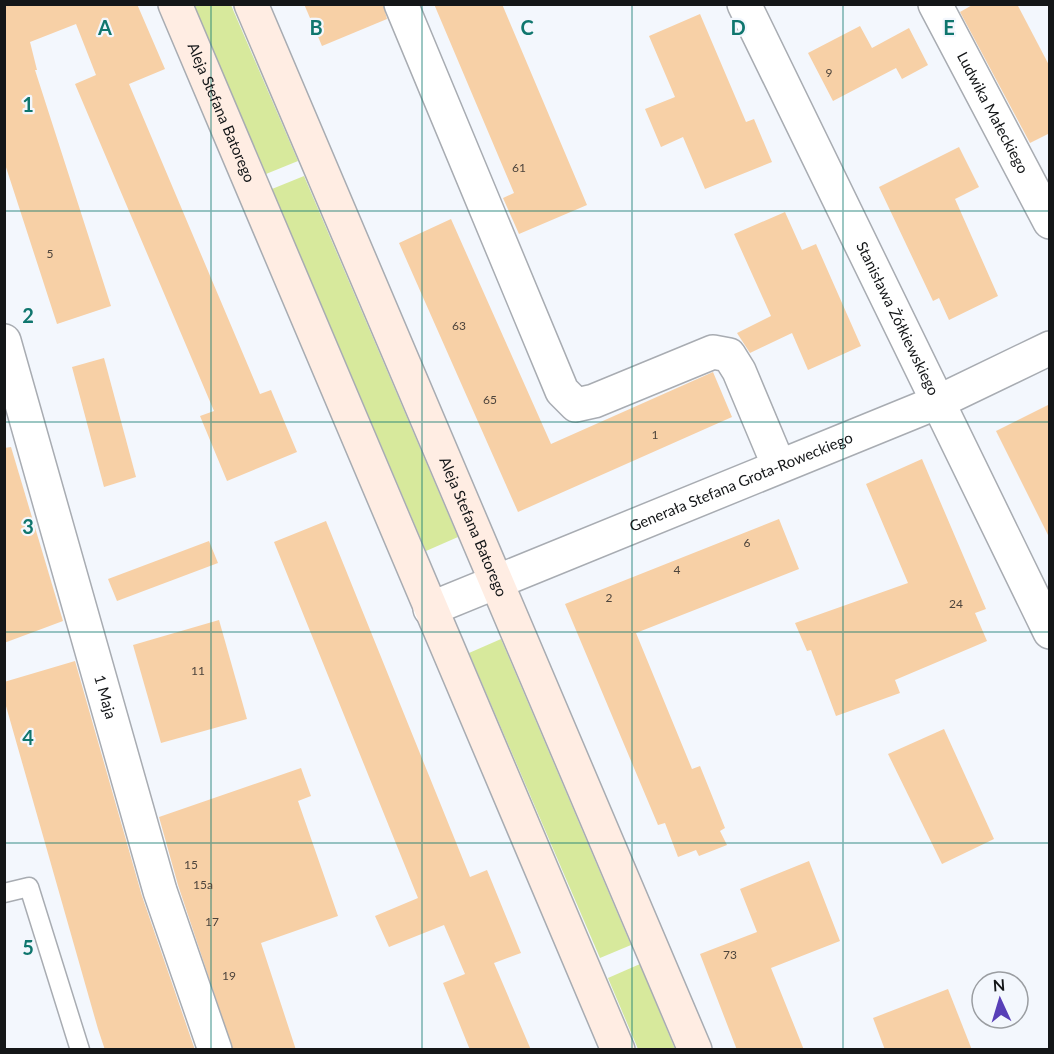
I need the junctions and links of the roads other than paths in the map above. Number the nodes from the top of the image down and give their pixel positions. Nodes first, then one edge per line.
1 (175, 4) edge
2 (251, 4) edge
3 (401, 4) edge
4 (744, 4) edge
5 (935, 4) edge
6 (1050, 222) edge
7 (4, 341) edge
8 (1050, 348) edge
9 (938, 402) junction
10 (778, 464) junction
11 (496, 581) junction
12 (430, 609) junction
13 (1050, 632) edge
14 (4, 894) edge
15 (80, 1050) edge
16 (215, 1050) edge
17 (618, 1050) edge
18 (695, 1050) edge

1 - 12 street, Aleja Stefana Batorego
2 - 11 street, Aleja Stefana Batorego
3 - 10 street
4 - 9 street, Stanisława Żółkiewskiego
5 - 6 street, Ludwika Małeckiego
7 - 16 street, 1 Maja
8 - 9 street, Generała Stefana Grota-Roweckiego
9 - 10 street, Generała Stefana Grota-Roweckiego
9 - 13 street, Stanisława Żółkiewskiego
10 - 11 street, Generała Stefana Grota-Roweckiego
11 - 12 street, Generała Stefana Grota-Roweckiego
11 - 18 street, Aleja Stefana Batorego
12 - 17 street, Aleja Stefana Batorego
14 - 15 lane

